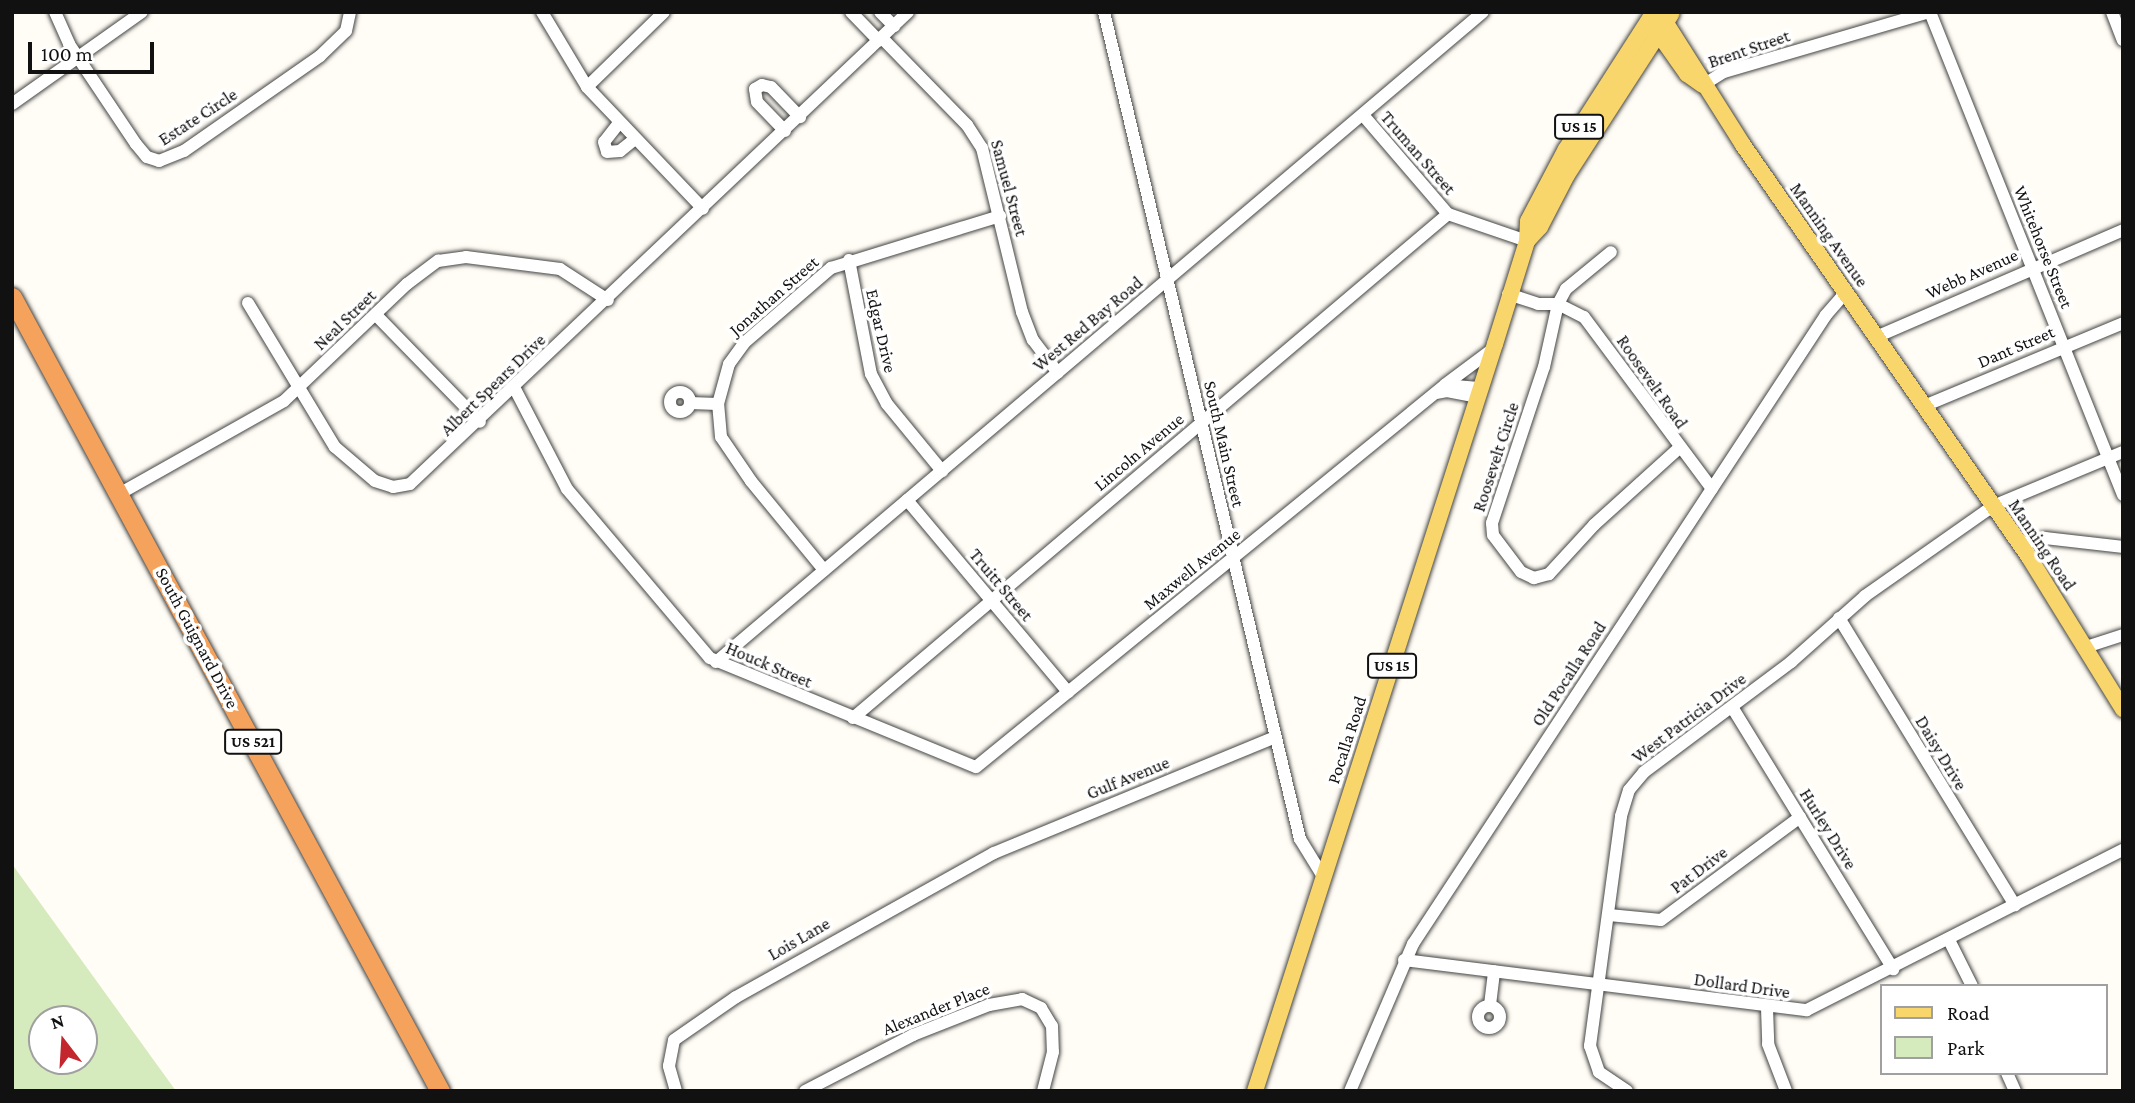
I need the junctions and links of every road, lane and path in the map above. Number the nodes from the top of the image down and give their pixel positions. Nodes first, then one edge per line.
1 (55, 12) edge
2 (142, 12) edge
3 (350, 12) edge
4 (542, 12) edge
5 (664, 12) edge
6 (851, 12) edge
7 (880, 12) edge
8 (908, 12) edge
9 (1104, 12) edge
10 (1929, 12) edge
11 (2112, 12) edge
12 (1481, 13) edge
13 (1657, 18) edge
14 (894, 26) junction
15 (881, 39) junction
16 (2123, 40) edge
17 (78, 57) junction
18 (1703, 85) junction
19 (587, 87) junction
20 (12, 104) edge
21 (1363, 115) junction
22 (800, 117) junction
23 (619, 123) junction
24 (785, 131) junction
25 (635, 139) junction
26 (703, 209) junction
27 (1448, 214) junction
28 (1000, 216) junction
29 (2123, 230) edge
30 (1527, 241) junction
31 (1611, 252) dead end
32 (849, 260) junction
33 (2032, 267) junction
34 (1167, 280) junction
35 (1845, 293) junction
36 (1508, 294) junction
37 (12, 297) edge
38 (608, 300) junction
39 (248, 303) dead end
40 (1558, 304) junction
41 (376, 315) junction
42 (2123, 323) edge
43 (1876, 337) junction
44 (2064, 346) junction
45 (1493, 349) junction
46 (1058, 373) junction
47 (515, 389) junction
48 (1440, 389) junction
49 (296, 390) junction
50 (1479, 392) junction
51 (690, 403) dead end
52 (718, 404) junction
53 (1924, 406) junction
54 (480, 422) junction
55 (1201, 422) junction
56 (1678, 449) junction
57 (2123, 452) edge
58 (2108, 458) junction
59 (942, 471) junction
60 (1712, 489) junction
61 (119, 494) junction
62 (2123, 495) edge
63 (907, 500) junction
64 (1993, 506) junction
65 (2020, 544) junction
66 (2123, 547) edge
67 (1234, 559) junction
68 (824, 570) junction
69 (991, 600) junction
70 (1839, 618) junction
71 (2123, 635) edge
72 (2086, 647) junction
73 (716, 662) junction
74 (1069, 692) junction
75 (1732, 707) junction
76 (2123, 709) edge
77 (853, 718) junction
78 (1275, 737) junction
79 (1800, 817) junction
80 (2123, 850) edge
81 (994, 853) joint
82 (1324, 878) junction
83 (2015, 905) junction
84 (1609, 915) junction
85 (1949, 940) junction
86 (1404, 960) junction
87 (1893, 969) junction
88 (1494, 971) junction
89 (1971, 984) edge
90 (1600, 985) junction
91 (1490, 1005) dead end
92 (1767, 1008) junction
93 (2008, 1075) edge
94 (1629, 1090) edge
95 (440, 1091) edge
96 (676, 1091) edge
97 (805, 1091) edge
98 (1043, 1091) edge
99 (1255, 1091) edge
100 (1350, 1091) edge
101 (1786, 1091) edge
102 (2015, 1091) edge

1 - 17 street, Estate Circle
2 - 17 street
3 - 17 street, Estate Circle
4 - 19 street
5 - 19 street
6 - 15 street
7 - 14 street
8 - 14 street, Albert Spears Drive
9 - 34 street, South Main Street
10 - 18 street, Brent Street
10 - 33 street, Whitehorse Street
11 - 16 street
12 - 21 street, West Red Bay Road
13 - 18 main road, Manning Avenue
13 - 30 main road, Pocalla Road / US 15
14 - 15 street, Albert Spears Drive
15 - 22 street, Albert Spears Drive
15 - 28 street, Samuel Street
17 - 20 street
18 - 35 main road, Manning Avenue
19 - 23 street
21 - 27 street, Truman Street
21 - 34 street, West Red Bay Road
22 - 24 street, Albert Spears Drive
22 - 24 street
23 - 25 street
23 - 25 street
24 - 26 street, Albert Spears Drive
25 - 26 street
26 - 38 street, Albert Spears Drive
27 - 30 street, Truman Street
27 - 55 street, Lincoln Avenue
28 - 32 street, Jonathan Street
28 - 46 street, Samuel Street
29 - 33 street, Webb Avenue
30 - 36 main road, Pocalla Road / US 15
31 - 40 street
32 - 52 street, Jonathan Street
32 - 59 street, Edgar Drive
33 - 43 street, Webb Avenue
33 - 44 street, Whitehorse Street
34 - 46 street, West Red Bay Road
34 - 55 street, South Main Street
35 - 43 main road, Manning Avenue
35 - 60 street, Old Pocalla Road
36 - 40 street
36 - 45 main road, Pocalla Road / US 15
37 - 61 highway, South Guignard Drive / US 521
38 - 41 street, Neal Street
38 - 47 street, Albert Spears Drive
39 - 49 street, Albert Spears Drive
40 - 56 street, Roosevelt Road
40 - 56 street, Roosevelt Circle
41 - 49 street, Neal Street
41 - 54 street
42 - 44 street, Dant Street
43 - 53 main road, Manning Avenue
44 - 53 street, Dant Street
44 - 58 street, Whitehorse Street
45 - 48 street, Maxwell Avenue
45 - 50 main road, Pocalla Road / US 15
46 - 59 street, West Red Bay Road
47 - 54 street, Albert Spears Drive
47 - 73 street, Houck Street
48 - 50 street
48 - 67 street, Maxwell Avenue
49 - 54 street, Albert Spears Drive
49 - 61 street, Neal Street
50 - 82 main road, Pocalla Road / US 15
51 - 52 street
52 - 68 street, Jonathan Street
53 - 64 main road, Manning Road
55 - 67 street, South Main Street
55 - 69 street, Lincoln Avenue
56 - 60 street, Roosevelt Road
57 - 58 street, West Patricia Drive
58 - 62 street, Whitehorse Street
58 - 64 street, West Patricia Drive
59 - 63 street, West Red Bay Road
60 - 86 street, Old Pocalla Road
61 - 95 highway, South Guignard Drive / US 521
63 - 68 street, West Red Bay Road
63 - 69 street, Truitt Street
64 - 65 main road, Manning Road
64 - 70 street, West Patricia Drive
65 - 66 street
65 - 72 main road, Manning Road
67 - 74 street, Maxwell Avenue
67 - 78 street, South Main Street
68 - 73 street, West Red Bay Road
69 - 74 street, Truitt Street
69 - 77 street, Lincoln Avenue
70 - 75 street, West Patricia Drive
70 - 83 street, Daisy Drive
71 - 72 street
72 - 76 main road, Manning Road
73 - 77 street, Houck Street
74 - 77 street, Houck Street
75 - 79 street, Hurley Drive
75 - 84 street, West Patricia Drive
78 - 81 street, Gulf Avenue
78 - 82 street, South Main Street
79 - 84 street, Pat Drive
79 - 87 street, Hurley Drive
80 - 83 street, Dollard Drive
81 - 96 street, Lois Lane
82 - 99 main road, Pocalla Road / US 15
83 - 85 street, Dollard Drive
84 - 90 street, West Patricia Drive
85 - 87 street, Dollard Drive
85 - 89 street
86 - 88 street, Dollard Drive
86 - 100 street, Old Pocalla Road
87 - 92 street, Dollard Drive
88 - 90 street, Dollard Drive
88 - 91 street
90 - 92 street, Dollard Drive
90 - 94 street, West Patricia Drive
92 - 101 street
93 - 102 street
97 - 98 street, Alexander Place

